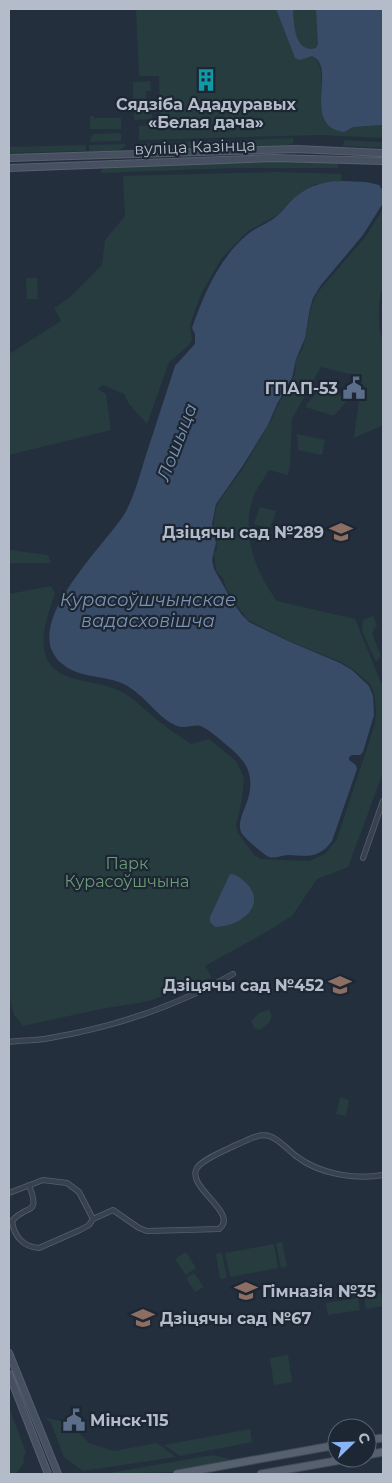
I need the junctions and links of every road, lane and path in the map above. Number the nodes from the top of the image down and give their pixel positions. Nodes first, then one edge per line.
1 (232, 151) junction
2 (383, 152) edge
3 (98, 155) junction
4 (9, 158) edge
5 (232, 159) junction
6 (383, 161) edge
7 (98, 164) junction
8 (9, 168) edge
9 (383, 801) edge
10 (363, 858) dead end
11 (233, 974) dead end
12 (9, 1042) edge
13 (383, 1175) edge
14 (29, 1184) junction
15 (9, 1193) edge
16 (93, 1219) junction
17 (9, 1353) edge
18 (9, 1374) edge
19 (327, 1447) edge
20 (327, 1463) edge
21 (48, 1474) edge
22 (58, 1474) edge
23 (177, 1474) edge
24 (261, 1474) edge

1 - 2 main road, вуліца Казінца
1 - 3 main road, вуліца Казінца
1 - 5 main road
3 - 4 main road, вуліца Казінца
3 - 7 main road
5 - 6 main road, вуліца Казінца
5 - 7 main road, вуліца Казінца
7 - 8 main road, вуліца Казінца
9 - 10 street
11 - 12 street
13 - 16 street
14 - 15 street
14 - 16 street
14 - 16 street
17 - 22 main road
18 - 21 main road
19 - 23 main road
20 - 24 main road

